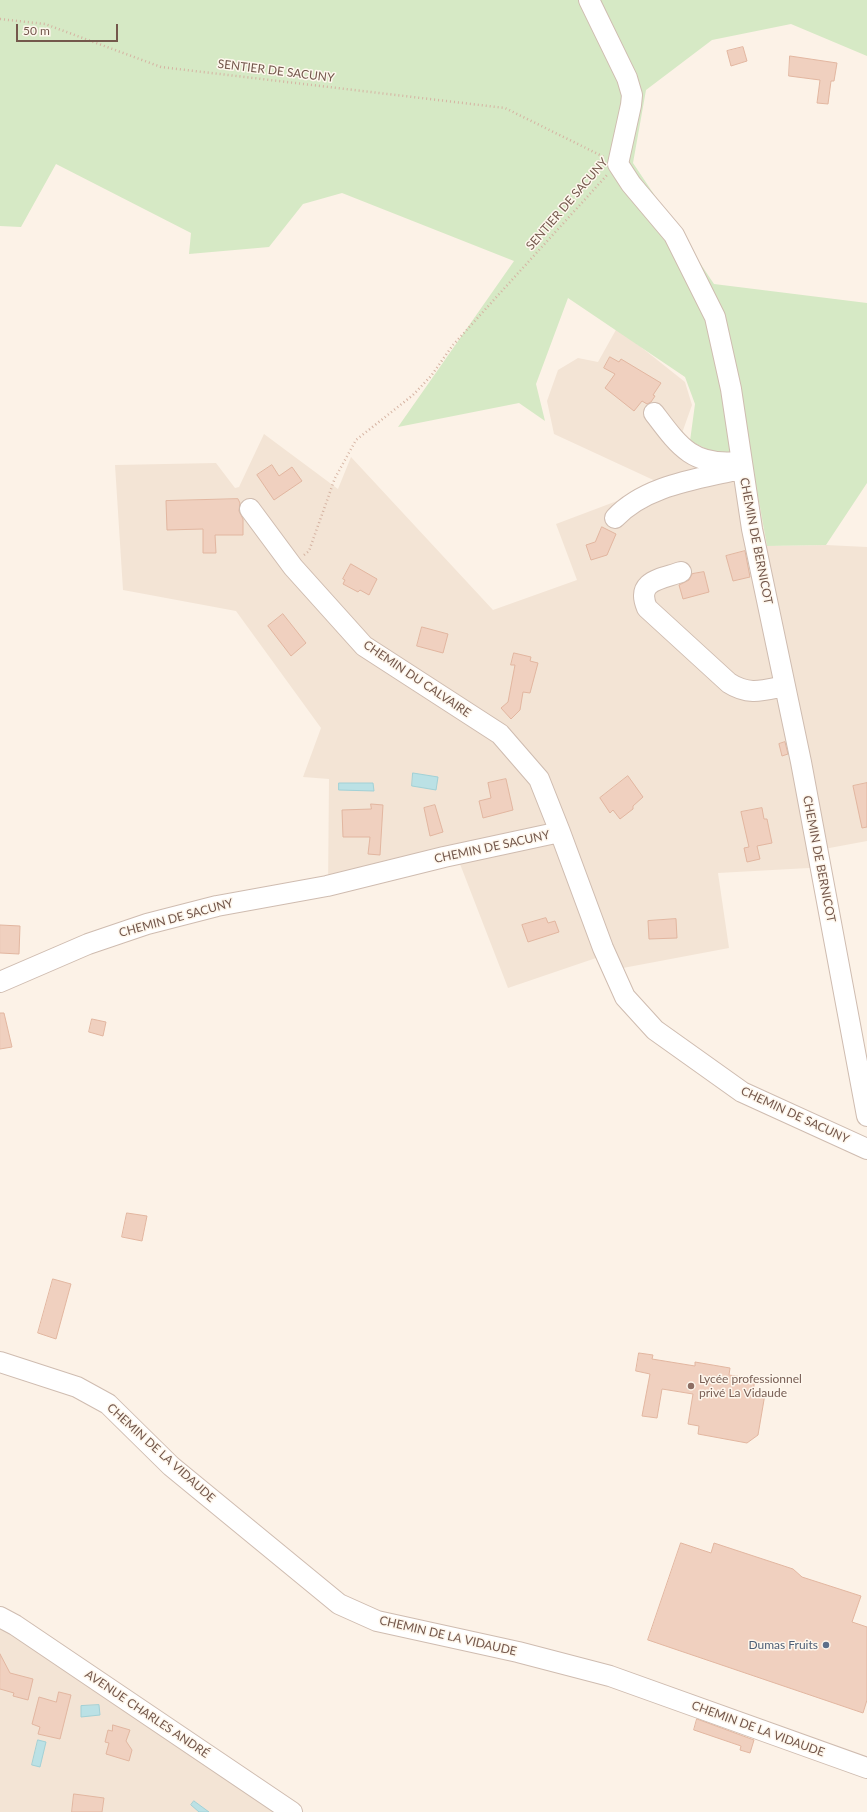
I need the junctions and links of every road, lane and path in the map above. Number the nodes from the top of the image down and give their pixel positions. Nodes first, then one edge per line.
1 (589, 0) edge
2 (0, 19) edge
3 (618, 164) junction
4 (654, 413) dead end
5 (742, 466) junction
6 (250, 509) dead end
7 (615, 518) dead end
8 (292, 567) junction
9 (681, 572) dead end
10 (786, 686) junction
11 (560, 832) junction
12 (0, 982) edge
13 (867, 1116) edge
14 (867, 1149) edge
15 (0, 1362) edge
16 (0, 1617) edge
17 (867, 1768) edge
18 (292, 1812) edge

1 - 3 street
2 - 3 path, SENTIER DE SACUNY
3 - 5 street, CHEMIN DE BERNICOT
3 - 8 path, SENTIER DE SACUNY
4 - 5 street
5 - 7 street
5 - 10 street, CHEMIN DE BERNICOT
6 - 8 street, CHEMIN DU CALVAIRE
8 - 11 street, CHEMIN DU CALVAIRE
9 - 10 street
10 - 13 street, CHEMIN DE BERNICOT
11 - 12 street, CHEMIN DE SACUNY
11 - 14 street, CHEMIN DE SACUNY
15 - 17 street, CHEMIN DE LA VIDAUDE
16 - 18 street, AVENUE CHARLES ANDRÉ

